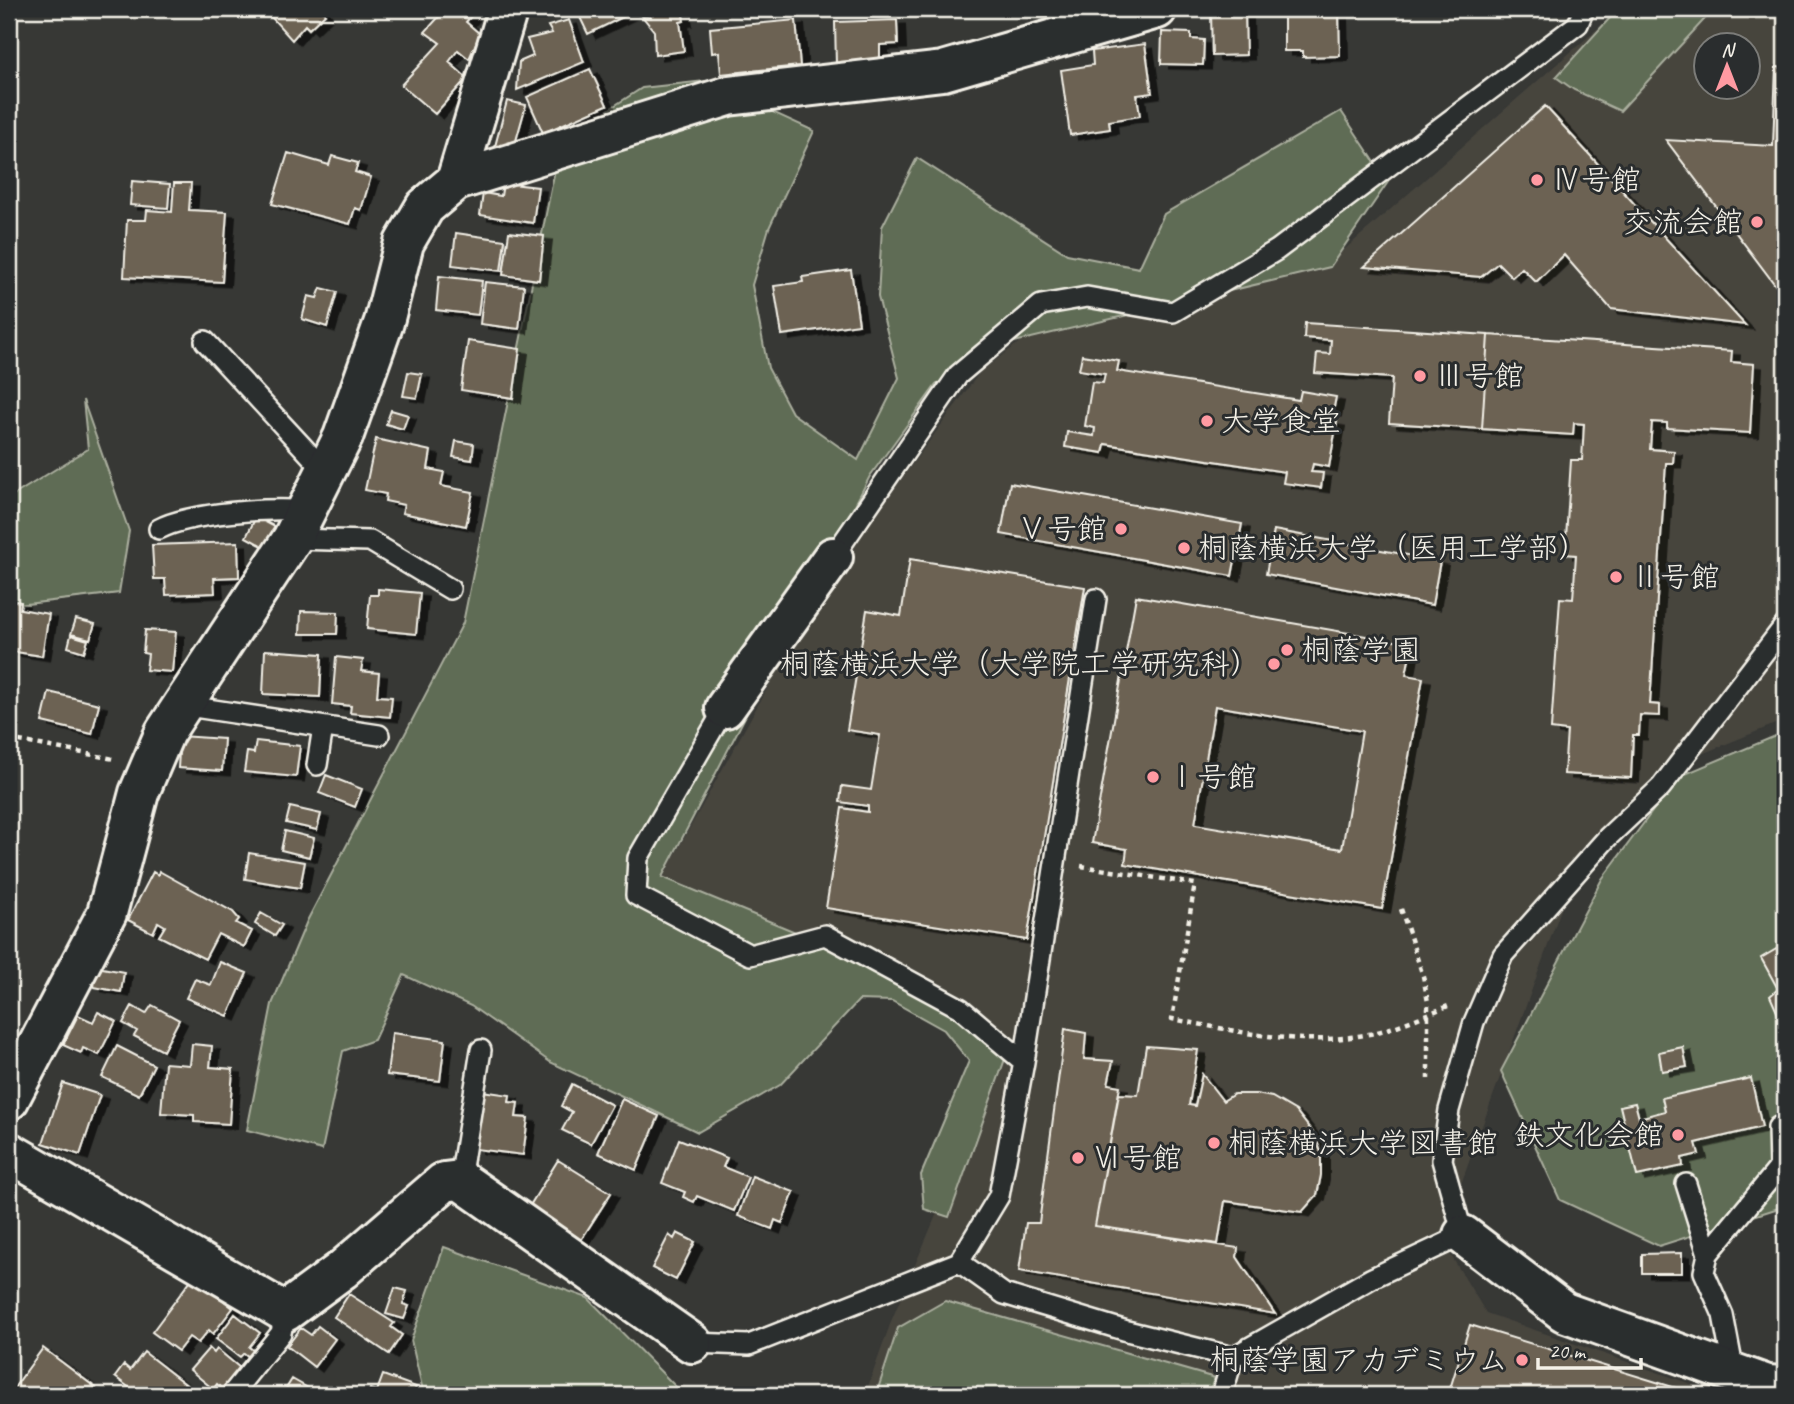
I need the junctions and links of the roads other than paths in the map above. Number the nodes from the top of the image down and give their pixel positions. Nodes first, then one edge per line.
1 (508, 9) edge
2 (1157, 9) edge
3 (1584, 9) edge
4 (456, 181) junction
5 (205, 341) dead end
6 (326, 472) junction
7 (299, 525) junction
8 (159, 529) dead end
9 (833, 557) joint
10 (450, 589) dead end
11 (1096, 599) dead end
12 (1785, 625) edge
13 (181, 705) junction
14 (725, 708) joint
15 (323, 727) junction
16 (379, 735) dead end
17 (317, 765) dead end
18 (481, 1050) dead end
19 (1024, 1062) junction
20 (12, 1083) edge
21 (1778, 1127) dead end
22 (9, 1152) edge
23 (460, 1180) junction
24 (1686, 1184) dead end
25 (1463, 1235) junction
26 (1708, 1254) junction
27 (959, 1262) junction
28 (285, 1312) junction
29 (692, 1343) joint
30 (1233, 1357) junction
31 (1734, 1373) junction
32 (1785, 1386) edge
33 (230, 1395) edge
34 (1222, 1395) edge

1 - 4 street
2 - 4 street
3 - 9 lane
4 - 6 street
5 - 6 lane
6 - 7 street
7 - 8 lane
7 - 10 lane
7 - 13 street
9 - 14 street
11 - 19 lane
12 - 25 lane
13 - 15 lane
13 - 20 street
14 - 19 lane
15 - 16 lane
15 - 17 lane
18 - 23 lane
19 - 27 lane
21 - 26 lane
22 - 28 street
23 - 28 street
23 - 29 street
24 - 26 lane
25 - 30 lane
25 - 31 street
26 - 31 lane
27 - 29 lane
27 - 30 lane
28 - 33 lane
30 - 34 lane
31 - 32 street

